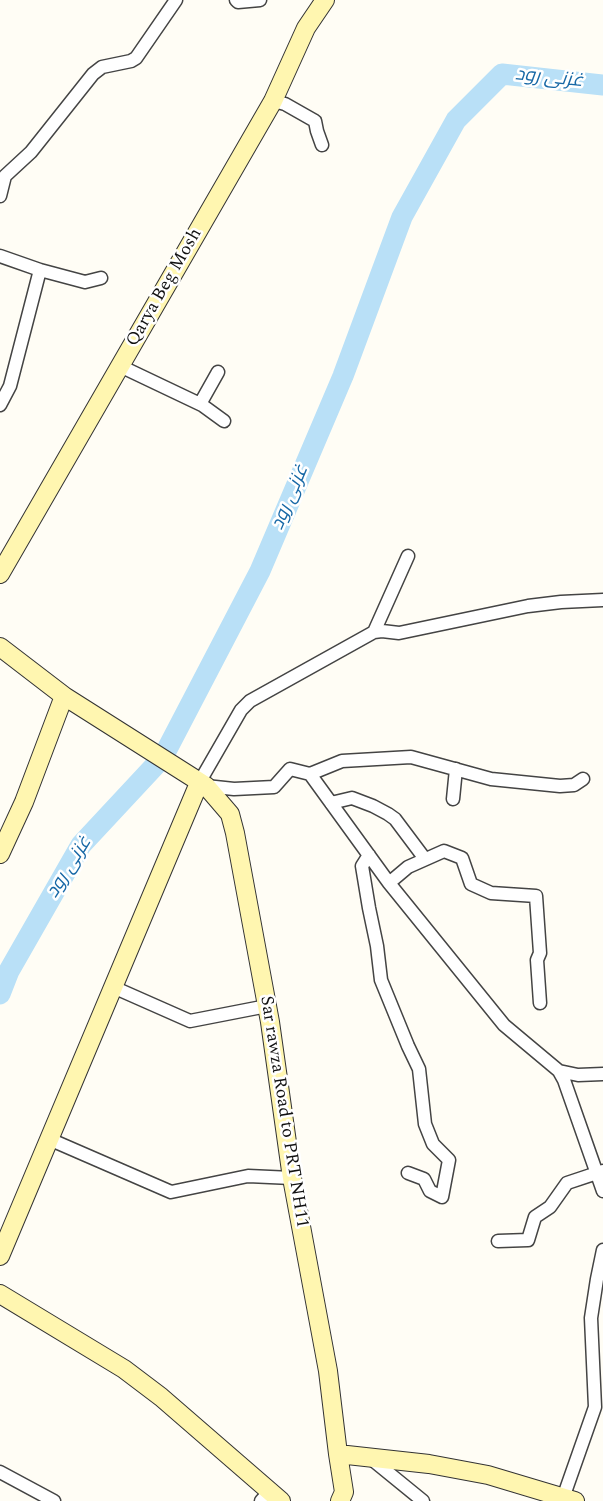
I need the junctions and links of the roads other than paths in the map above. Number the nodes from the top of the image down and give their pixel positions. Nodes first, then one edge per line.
1 (176, 0) edge
2 (236, 0) edge
3 (260, 0) edge
4 (325, 0) edge
5 (273, 100) junction
6 (322, 145) dead end
7 (0, 196) edge
8 (0, 256) edge
9 (40, 270) junction
10 (101, 278) dead end
11 (120, 366) junction
12 (218, 372) dead end
13 (200, 404) junction
14 (0, 405) edge
15 (224, 421) dead end
16 (408, 556) dead end
17 (0, 574) edge
18 (603, 600) edge
19 (374, 632) junction
20 (0, 647) edge
21 (64, 696) junction
22 (456, 769) junction
23 (310, 774) junction
24 (583, 780) dead end
25 (198, 782) junction
26 (453, 799) dead end
27 (331, 803) junction
28 (0, 854) edge
29 (369, 855) junction
30 (425, 859) junction
31 (389, 882) junction
32 (113, 987) junction
33 (540, 1003) dead end
34 (267, 1006) junction
35 (559, 1071) junction
36 (603, 1074) edge
37 (49, 1139) junction
38 (600, 1172) edge
39 (408, 1173) dead end
40 (292, 1178) junction
41 (603, 1191) edge
42 (498, 1241) dead end
43 (603, 1250) edge
44 (0, 1256) edge
45 (0, 1294) edge
46 (338, 1454) junction
47 (369, 1457) junction
48 (0, 1472) edge
49 (270, 1498) edge
50 (559, 1498) edge
51 (54, 1501) edge
52 (340, 1501) edge
53 (423, 1501) edge

1 - 7 street
2 - 3 street
4 - 5 street, Qarya Beg Mosh
5 - 6 street
5 - 11 street, Qarya Beg Mosh
8 - 9 street
9 - 10 street
9 - 14 street
11 - 13 street
11 - 17 street, Qarya Beg Mosh
12 - 13 street
13 - 15 street
16 - 19 street
18 - 19 street
19 - 25 street
20 - 21 street, Sar rawza Road to PRT NH11
21 - 25 street, Sar rawza Road to PRT NH11
21 - 28 street
22 - 23 street
22 - 24 street
22 - 26 street
23 - 25 street
23 - 27 street
25 - 32 street
25 - 34 street, Sar rawza Road to PRT NH11
27 - 29 street
27 - 30 street
29 - 31 street
29 - 39 street
30 - 31 street
30 - 33 street
31 - 35 street
32 - 34 street
32 - 37 street
34 - 40 street, Sar rawza Road to PRT NH11
35 - 36 street
35 - 38 street
37 - 40 street
37 - 44 street
38 - 41 street
38 - 42 street
40 - 46 street, Sar rawza Road to PRT NH11
43 - 50 street
45 - 49 street
46 - 47 street
46 - 52 street, Sar rawza Road to PRT NH11
47 - 50 street
47 - 53 street
48 - 51 street

